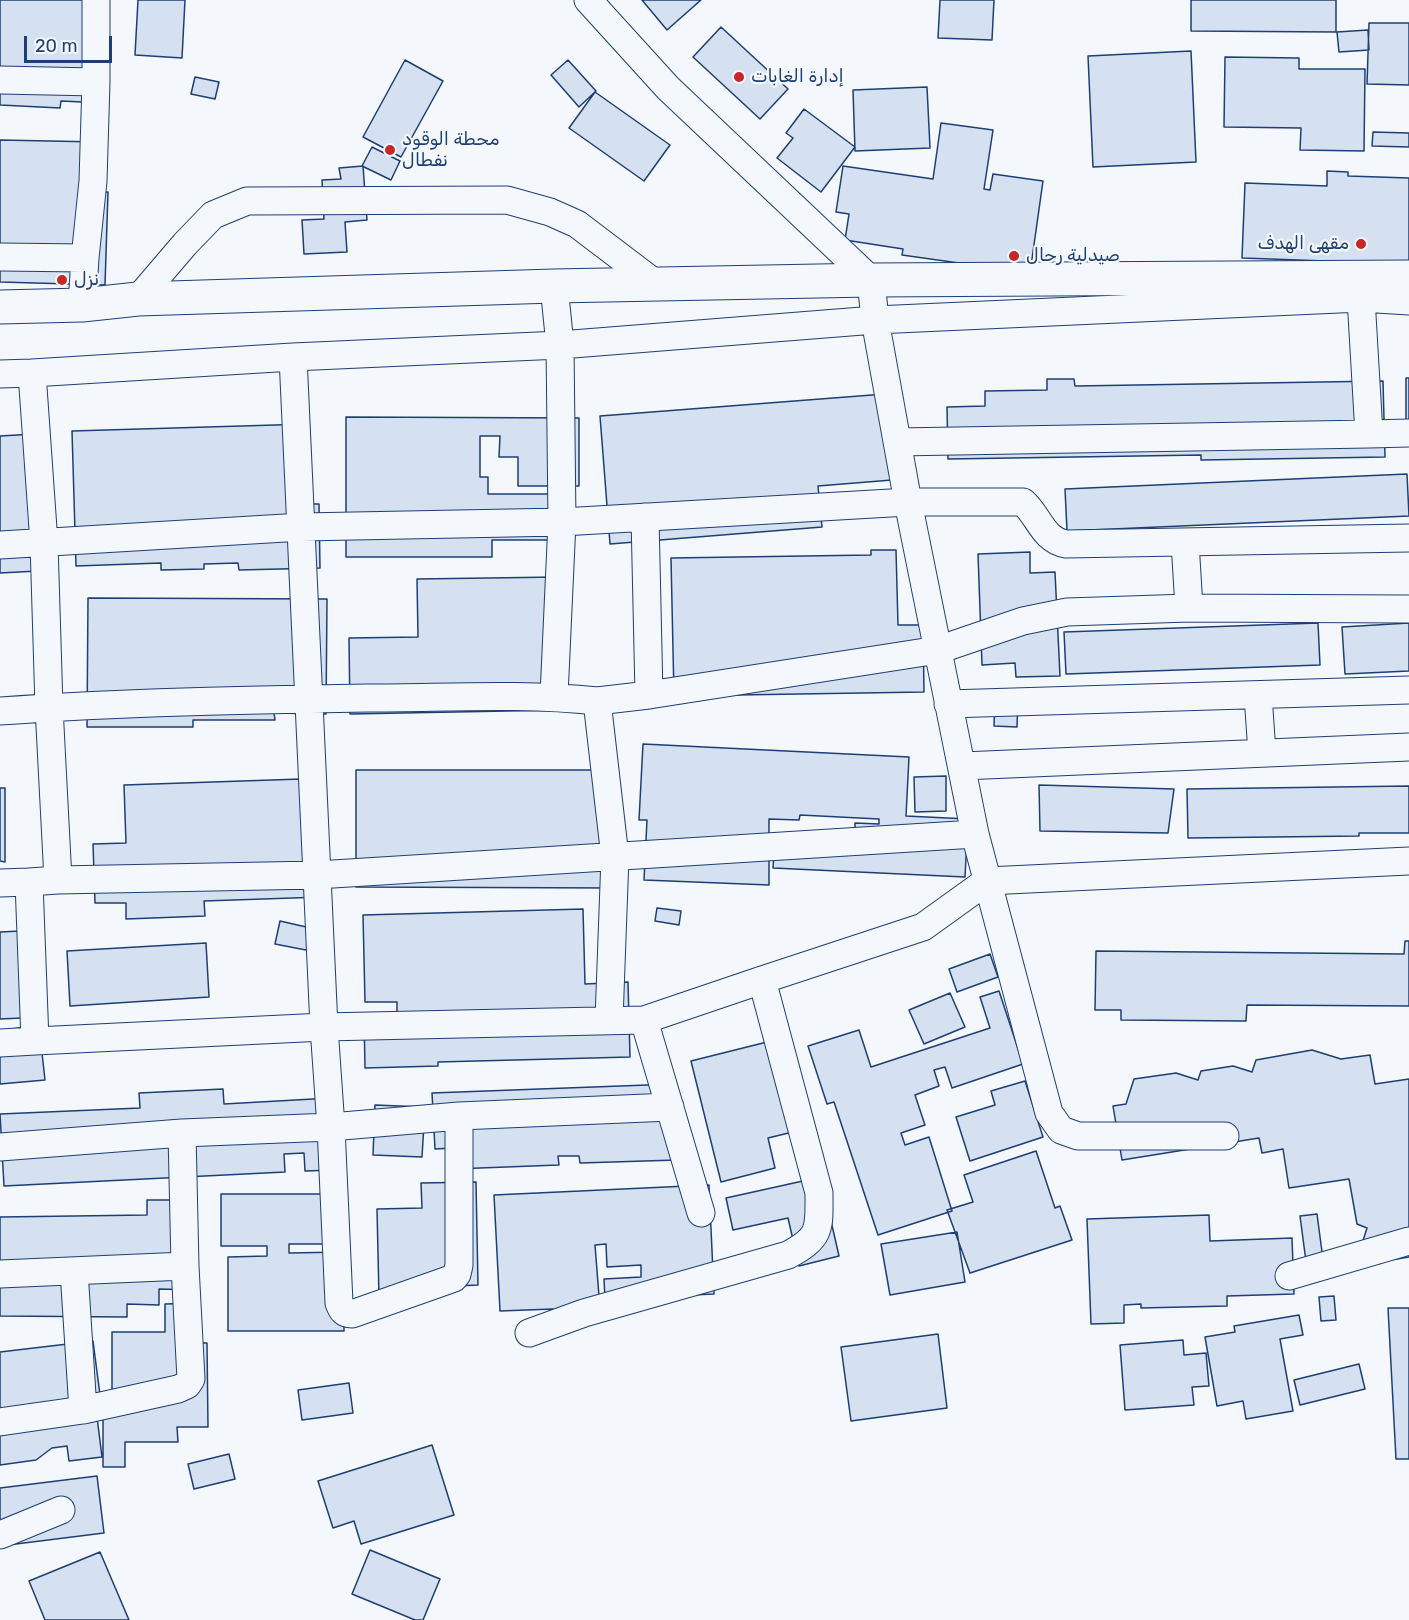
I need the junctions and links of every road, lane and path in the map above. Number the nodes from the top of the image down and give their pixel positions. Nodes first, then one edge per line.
1 (96, 0) edge
2 (588, 0) edge
3 (0, 80) edge
4 (96, 82) junction
5 (0, 257) edge
6 (85, 258) junction
7 (1409, 277) edge
8 (871, 280) junction
9 (656, 284) junction
10 (554, 286) junction
11 (1361, 298) junction
12 (138, 299) junction
13 (1409, 301) edge
14 (82, 305) junction
15 (0, 307) edge
16 (875, 320) junction
17 (560, 345) junction
18 (293, 357) junction
19 (32, 373) junction
20 (0, 374) edge
21 (1409, 433) edge
22 (1369, 435) junction
23 (897, 442) junction
24 (908, 502) junction
25 (645, 517) junction
26 (562, 522) junction
27 (302, 527) junction
28 (1409, 538) edge
29 (1185, 542) junction
30 (44, 543) junction
31 (0, 545) edge
32 (1189, 608) junction
33 (1409, 609) edge
34 (938, 650) junction
35 (1409, 690) edge
36 (648, 695) junction
37 (1258, 695) junction
38 (554, 696) junction
39 (310, 699) junction
40 (597, 701) junction
41 (948, 704) junction
42 (49, 707) junction
43 (0, 711) edge
44 (1409, 747) edge
45 (1262, 753) junction
46 (962, 766) junction
47 (975, 834) junction
48 (615, 857) junction
49 (1409, 861) edge
50 (317, 874) junction
51 (58, 880) junction
52 (987, 881) junction
53 (29, 882) junction
54 (0, 883) edge
55 (762, 980) junction
56 (609, 1020) junction
57 (644, 1020) junction
58 (324, 1027) junction
59 (35, 1041) junction
60 (0, 1043) edge
61 (670, 1107) junction
62 (459, 1116) junction
63 (331, 1127) junction
64 (182, 1133) junction
65 (1225, 1136) dead end
66 (0, 1147) edge
67 (700, 1213) dead end
68 (1409, 1241) edge
69 (185, 1266) junction
70 (74, 1271) junction
71 (0, 1274) edge
72 (1289, 1276) dead end
73 (529, 1333) dead end
74 (83, 1410) junction
75 (0, 1422) edge
76 (61, 1510) dead end
77 (0, 1535) edge

1 - 4 street
2 - 8 street
3 - 4 street
4 - 6 street
5 - 6 street
6 - 14 street
7 - 8 main road
8 - 9 main road
8 - 16 street
9 - 10 main road
9 - 12 street
10 - 12 main road
10 - 17 street
11 - 13 street
11 - 16 street
11 - 22 street
12 - 14 main road
14 - 15 main road
16 - 17 street
16 - 23 street
17 - 18 street
17 - 26 street
18 - 19 street
18 - 27 street
19 - 20 street
19 - 30 street
21 - 22 street
22 - 23 street
23 - 24 street
24 - 25 street
24 - 29 street
24 - 34 street
25 - 26 street
25 - 36 street
26 - 27 street
26 - 38 street
27 - 30 street
27 - 39 street
28 - 29 street
29 - 32 street
30 - 31 street
30 - 42 street
32 - 33 street
32 - 34 street
34 - 36 street
34 - 41 street
35 - 37 street
36 - 40 street
37 - 41 street
37 - 45 street
38 - 39 street
38 - 40 street
39 - 42 street
39 - 50 street
40 - 48 street
41 - 46 street
42 - 43 street
42 - 51 street
44 - 45 street
45 - 46 street
46 - 47 street
47 - 48 street
47 - 52 street
48 - 50 street
48 - 56 street
49 - 52 street
50 - 51 street
50 - 58 street
51 - 53 street
52 - 55 street
52 - 65 street
53 - 54 street
53 - 59 street
55 - 57 street
55 - 73 street
56 - 57 street
56 - 58 street
57 - 61 street
58 - 59 street
58 - 63 street
59 - 60 street
61 - 62 street
61 - 67 street
62 - 63 street
62 - 63 street
63 - 64 street
64 - 66 street
64 - 69 street
68 - 72 street
69 - 70 street
69 - 74 street
70 - 71 street
70 - 74 street
74 - 75 street
76 - 77 street

